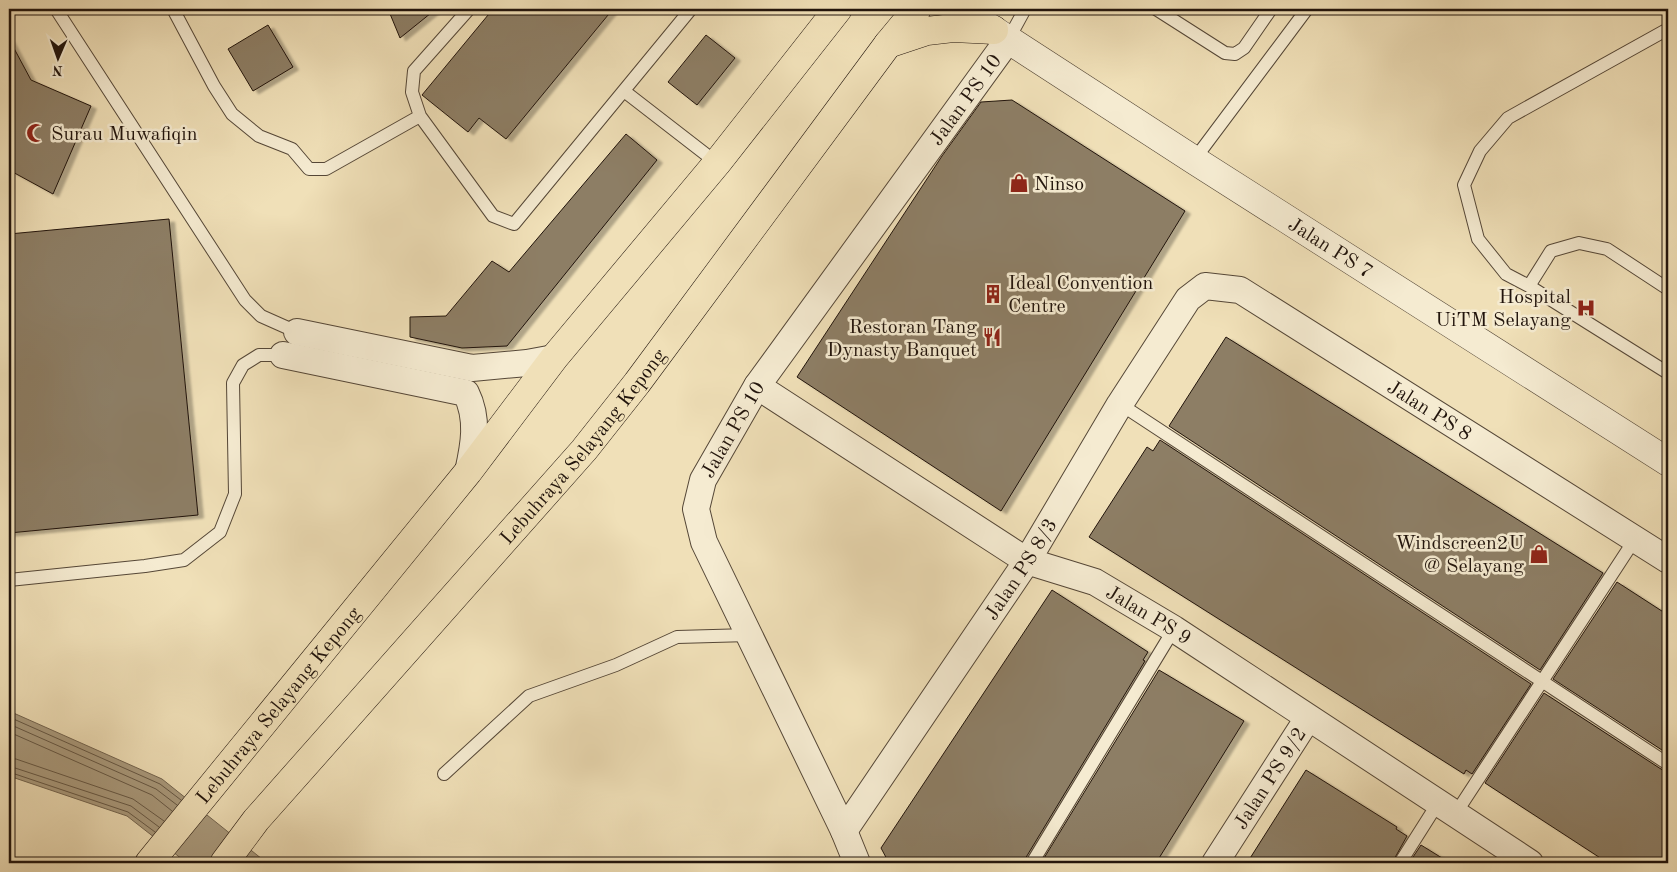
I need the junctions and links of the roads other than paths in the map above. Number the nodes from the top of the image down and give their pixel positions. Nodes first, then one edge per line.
1 (56, 9) edge
2 (173, 9) edge
3 (469, 9) edge
4 (691, 9) edge
5 (838, 9) edge
6 (917, 9) edge
7 (961, 9) edge
8 (1025, 9) edge
9 (1156, 9) edge
10 (1271, 9) edge
11 (1307, 9) edge
12 (996, 26) edge
13 (1668, 28) edge
14 (888, 44) junction
15 (624, 91) junction
16 (420, 116) junction
17 (1194, 160) junction
18 (717, 163) junction
19 (1529, 286) junction
20 (1668, 289) edge
21 (1188, 299) joint
22 (297, 332) joint
23 (283, 355) joint
24 (346, 355) junction
25 (554, 358) junction
26 (1668, 373) edge
27 (757, 386) junction
28 (1120, 404) junction
29 (1668, 462) edge
30 (468, 472) junction
31 (1635, 539) junction
32 (1668, 560) edge
33 (1027, 561) junction
34 (9, 580) edge
35 (1174, 629) junction
36 (749, 635) junction
37 (1541, 682) junction
38 (1308, 718) junction
39 (1668, 764) edge
40 (444, 774) dead end
41 (1447, 808) junction
42 (844, 831) junction
43 (852, 861) edge
44 (149, 863) edge
45 (224, 863) edge
46 (1032, 863) edge
47 (1215, 863) edge
48 (1400, 863) edge
49 (1530, 863) edge

1 - 22 lane
2 - 16 lane
3 - 16 lane
4 - 15 lane
5 - 18 main road, Lebuhraya Selayang Kepong
6 - 14 main road, Lebuhraya Selayang Kepong
7 - 12 street, Jalan PS 7
8 - 12 lane
9 - 10 lane
11 - 17 lane
12 - 14 main road
12 - 17 street, Jalan PS 7
12 - 27 street, Jalan PS 10
13 - 19 lane
14 - 45 main road, Lebuhraya Selayang Kepong
15 - 16 lane
15 - 18 lane
17 - 29 street, Jalan PS 7
18 - 25 main road, Lebuhraya Selayang Kepong
19 - 20 lane
19 - 26 lane
21 - 28 street, Jalan PS 8/3
21 - 31 street, Jalan PS 8
22 - 24 street
23 - 24 street
23 - 34 lane
24 - 25 street
24 - 30 street
25 - 30 main road, Lebuhraya Selayang Kepong
27 - 33 street, Jalan PS 9
27 - 36 street, Jalan PS 10
28 - 33 street, Jalan PS 8/3
28 - 37 lane
30 - 44 main road, Lebuhraya Selayang Kepong
31 - 32 street, Jalan PS 8
31 - 37 lane
33 - 35 street, Jalan PS 9
33 - 42 street, Jalan PS 8/3
35 - 38 street, Jalan PS 9
35 - 46 lane
36 - 40 lane
36 - 42 street, Jalan PS 10
37 - 39 lane
37 - 41 lane
38 - 41 street, Jalan PS 9
38 - 47 street, Jalan PS 9/2
41 - 48 lane
41 - 49 street, Jalan PS 9
42 - 43 street, Jalan PS 10

